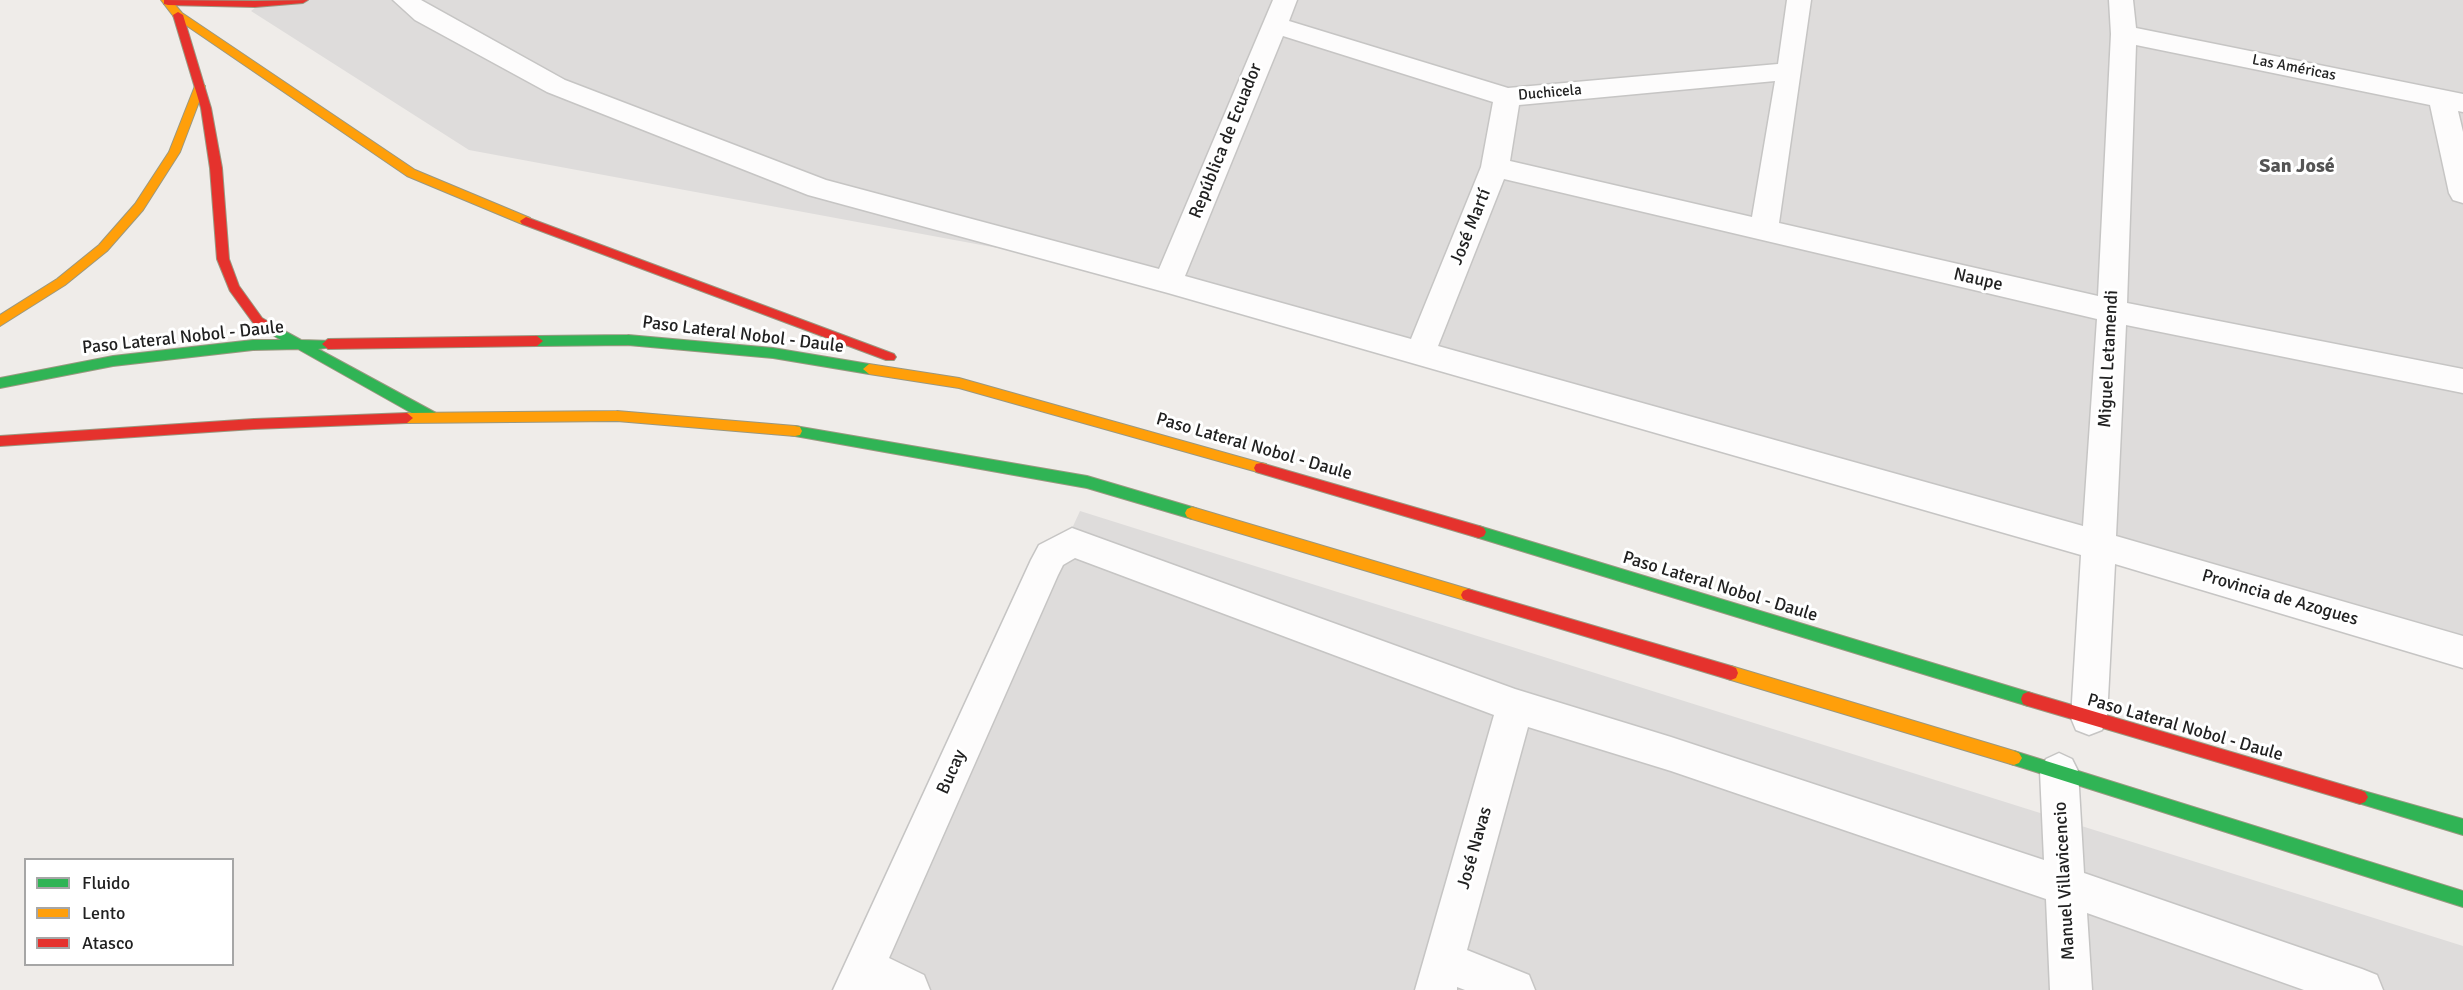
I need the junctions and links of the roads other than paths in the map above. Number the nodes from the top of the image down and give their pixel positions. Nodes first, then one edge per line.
1 (303, 0) edge
2 (405, 0) edge
3 (1285, 0) edge
4 (1799, 0) edge
5 (2121, 0) edge
6 (167, 1) edge
7 (178, 15) junction
8 (1273, 25) junction
9 (2124, 34) junction
10 (1791, 66) junction
11 (200, 86) junction
12 (1508, 97) junction
13 (2452, 100) edge
14 (1495, 167) junction
15 (2463, 193) edge
16 (1764, 230) junction
17 (1168, 282) junction
18 (2112, 311) junction
19 (0, 321) edge
20 (300, 344) junction
21 (1420, 354) junction
22 (2463, 381) edge
23 (0, 383) edge
24 (959, 383) junction
25 (430, 417) junction
26 (0, 441) edge
27 (2098, 545) junction
28 (2463, 652) edge
29 (1515, 706) junction
30 (2089, 718) junction
31 (2059, 771) junction
32 (2463, 827) edge
33 (2065, 886) junction
34 (2463, 899) edge
35 (1440, 975) edge
36 (859, 979) edge
37 (909, 990) edge
38 (1515, 990) edge
39 (2071, 990) edge
40 (2362, 990) edge

1 - 6 main road
2 - 17 street, Provincia de Azogues
3 - 8 street, República de Ecuador
4 - 10 street
5 - 9 street, Miguel Letamendi
6 - 7 main road
7 - 11 main road
7 - 24 main road
8 - 12 street, Duchicela
8 - 17 street, República de Ecuador
9 - 13 street, Las Américas
9 - 18 street, Miguel Letamendi
10 - 12 street, Duchicela
10 - 16 street
11 - 19 main road
11 - 20 main road
12 - 14 street, José Martí
13 - 15 street
14 - 16 street, Naupe
14 - 21 street, José Martí
16 - 18 street, Naupe
17 - 21 street, Provincia de Azogues
18 - 22 street, Naupe
18 - 27 street, Miguel Letamendi
20 - 23 main road, Paso Lateral Nobol - Daule
20 - 24 main road, Paso Lateral Nobol - Daule
20 - 25 main road
21 - 27 street, Provincia de Azogues
24 - 30 main road, Paso Lateral Nobol - Daule
25 - 26 main road
25 - 31 main road
27 - 28 street, Provincia de Azogues
27 - 30 street, Miguel Letamendi
29 - 33 street
29 - 35 street, José Navas
29 - 36 street, Bucay
30 - 32 main road, Paso Lateral Nobol - Daule
31 - 33 street, Manuel Villavicencio
31 - 34 main road
33 - 39 street, Manuel Villavicencio
33 - 40 street
35 - 38 street
36 - 37 street

